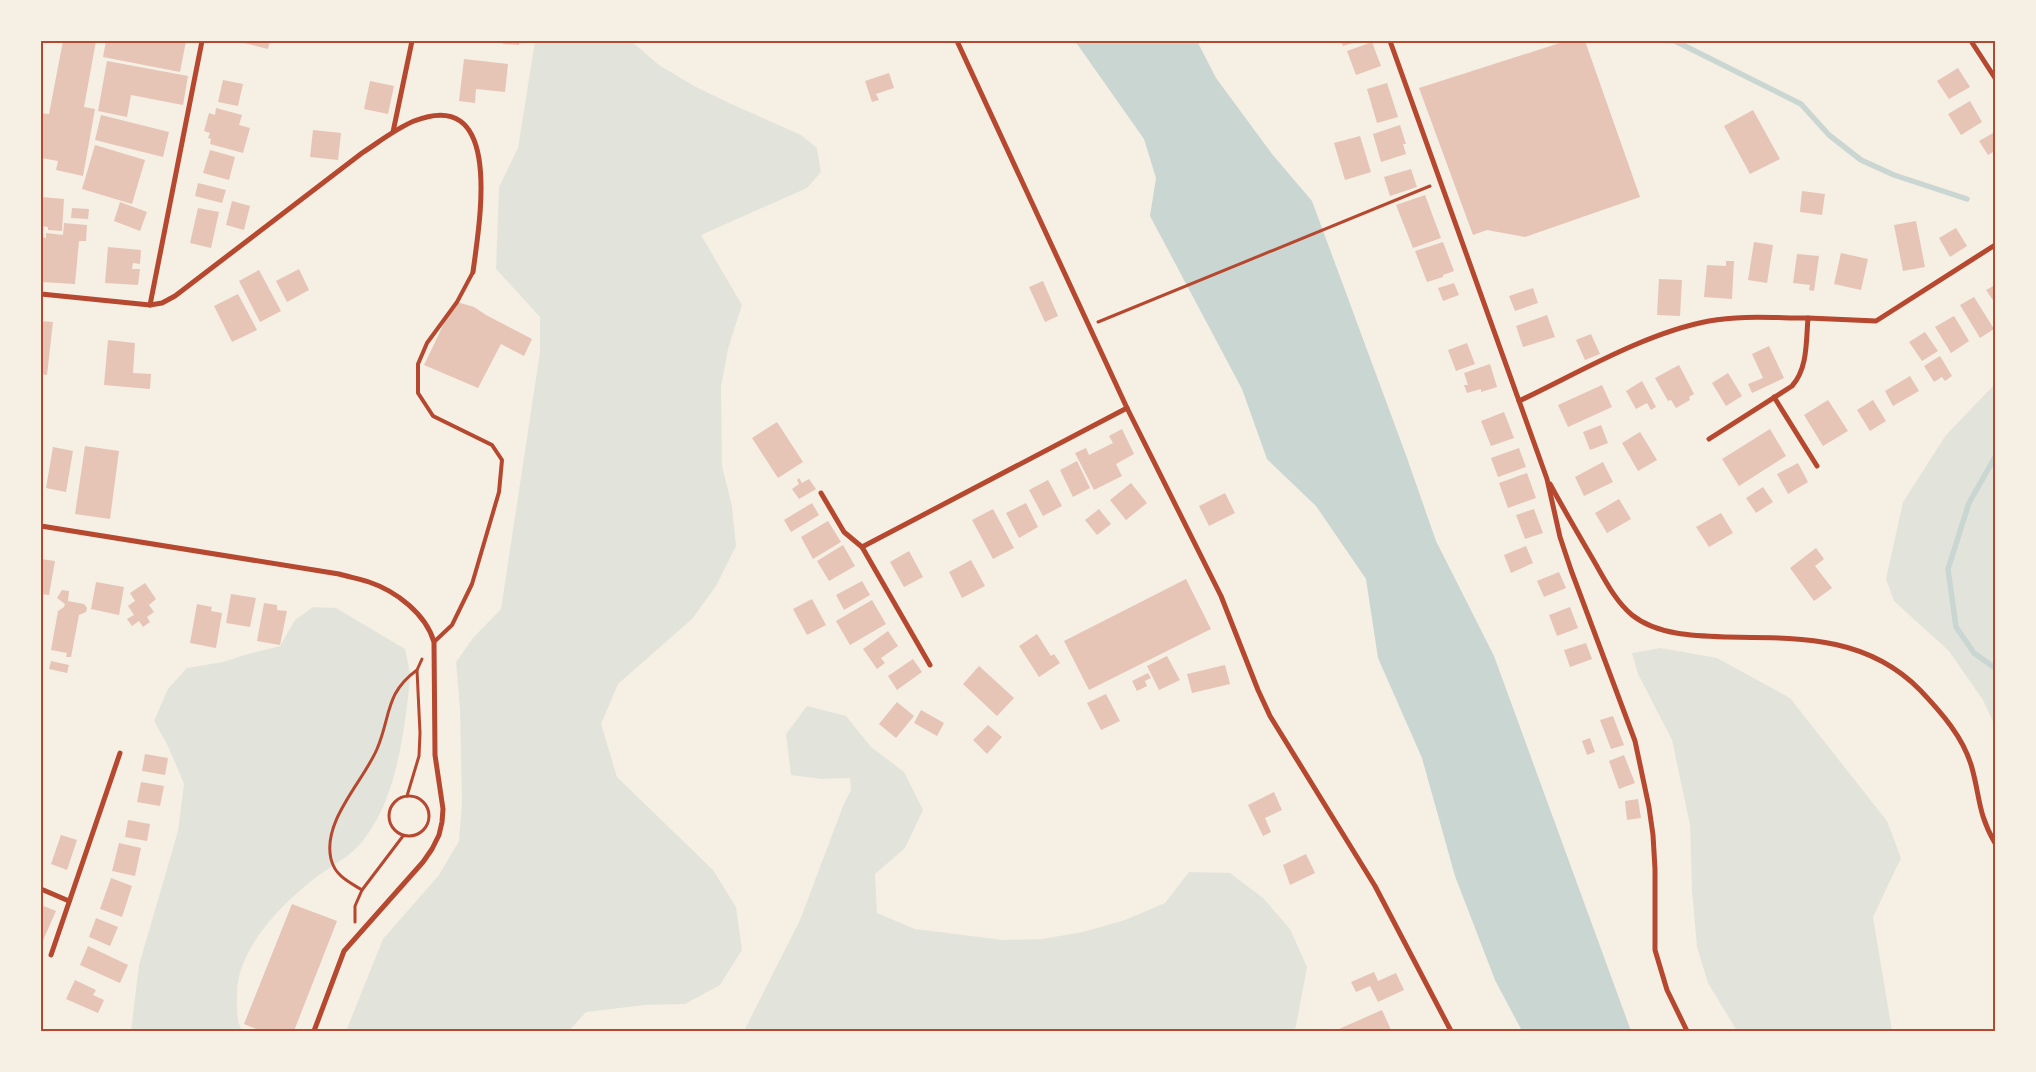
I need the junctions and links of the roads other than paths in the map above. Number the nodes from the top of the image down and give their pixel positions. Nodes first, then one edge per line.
1 (202, 41) edge
2 (412, 41) edge
3 (957, 41) edge
4 (1390, 41) edge
5 (1971, 41) edge
6 (1995, 78) edge
7 (393, 132) junction
8 (1995, 245) edge
9 (473, 272) joint
10 (41, 294) edge
11 (150, 305) junction
12 (1808, 318) junction
13 (1774, 397) junction
14 (1519, 400) junction
15 (1127, 408) junction
16 (1709, 439) dead end
17 (1817, 466) dead end
18 (1546, 479) junction
19 (821, 493) dead end
20 (41, 526) edge
21 (862, 547) junction
22 (434, 642) junction
23 (930, 665) dead end
24 (120, 753) dead end
25 (1995, 843) edge
26 (41, 889) edge
27 (69, 901) junction
28 (51, 955) dead end
29 (314, 1031) edge
30 (1451, 1031) edge
31 (1687, 1031) edge

1 - 11 street
2 - 7 street
3 - 15 street
4 - 14 street
5 - 6 street
7 - 9 street
7 - 11 street
8 - 12 street
9 - 22 lane
10 - 11 street
12 - 13 street
12 - 14 street
13 - 16 street
13 - 17 street
14 - 18 street
15 - 21 street
15 - 30 street
18 - 25 street
18 - 31 street
19 - 21 street
20 - 22 street
21 - 23 street
22 - 29 street
24 - 27 street
26 - 27 street
27 - 28 street

